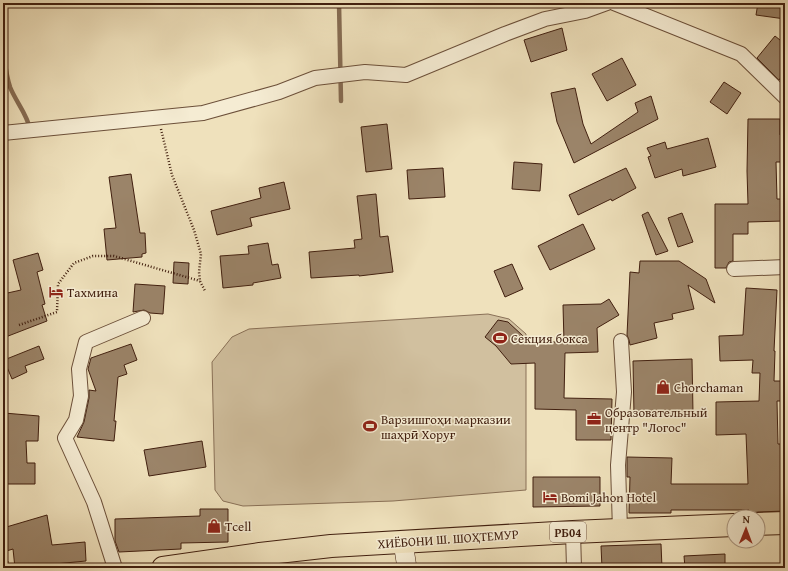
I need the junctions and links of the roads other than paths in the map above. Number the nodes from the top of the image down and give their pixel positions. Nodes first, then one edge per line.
1 (607, 3) edge
2 (614, 3) edge
3 (785, 97) edge
4 (3, 133) edge
5 (785, 267) edge
6 (734, 269) dead end
7 (143, 318) dead end
8 (621, 341) dead end
9 (785, 523) edge
10 (766, 524) edge
11 (726, 525) edge
12 (620, 530) junction
13 (574, 532) junction
14 (403, 542) junction
15 (115, 568) edge
16 (164, 568) edge
17 (406, 568) edge
18 (574, 568) edge

1 - 4 street
2 - 3 street
5 - 6 street
7 - 15 street
8 - 12 street
9 - 10 main road
11 - 12 main road, ХИЁБОНИ Ш. ШОҲТЕМУР / РБ04
12 - 13 main road, ХИЁБОНИ Ш. ШОҲТЕМУР / РБ04
13 - 14 main road, ХИЁБОНИ Ш. ШОҲТЕМУР / РБ04
13 - 18 street
14 - 16 main road, ХИЁБОНИ Ш. ШОҲТЕМУР / РБ04
14 - 17 main road

